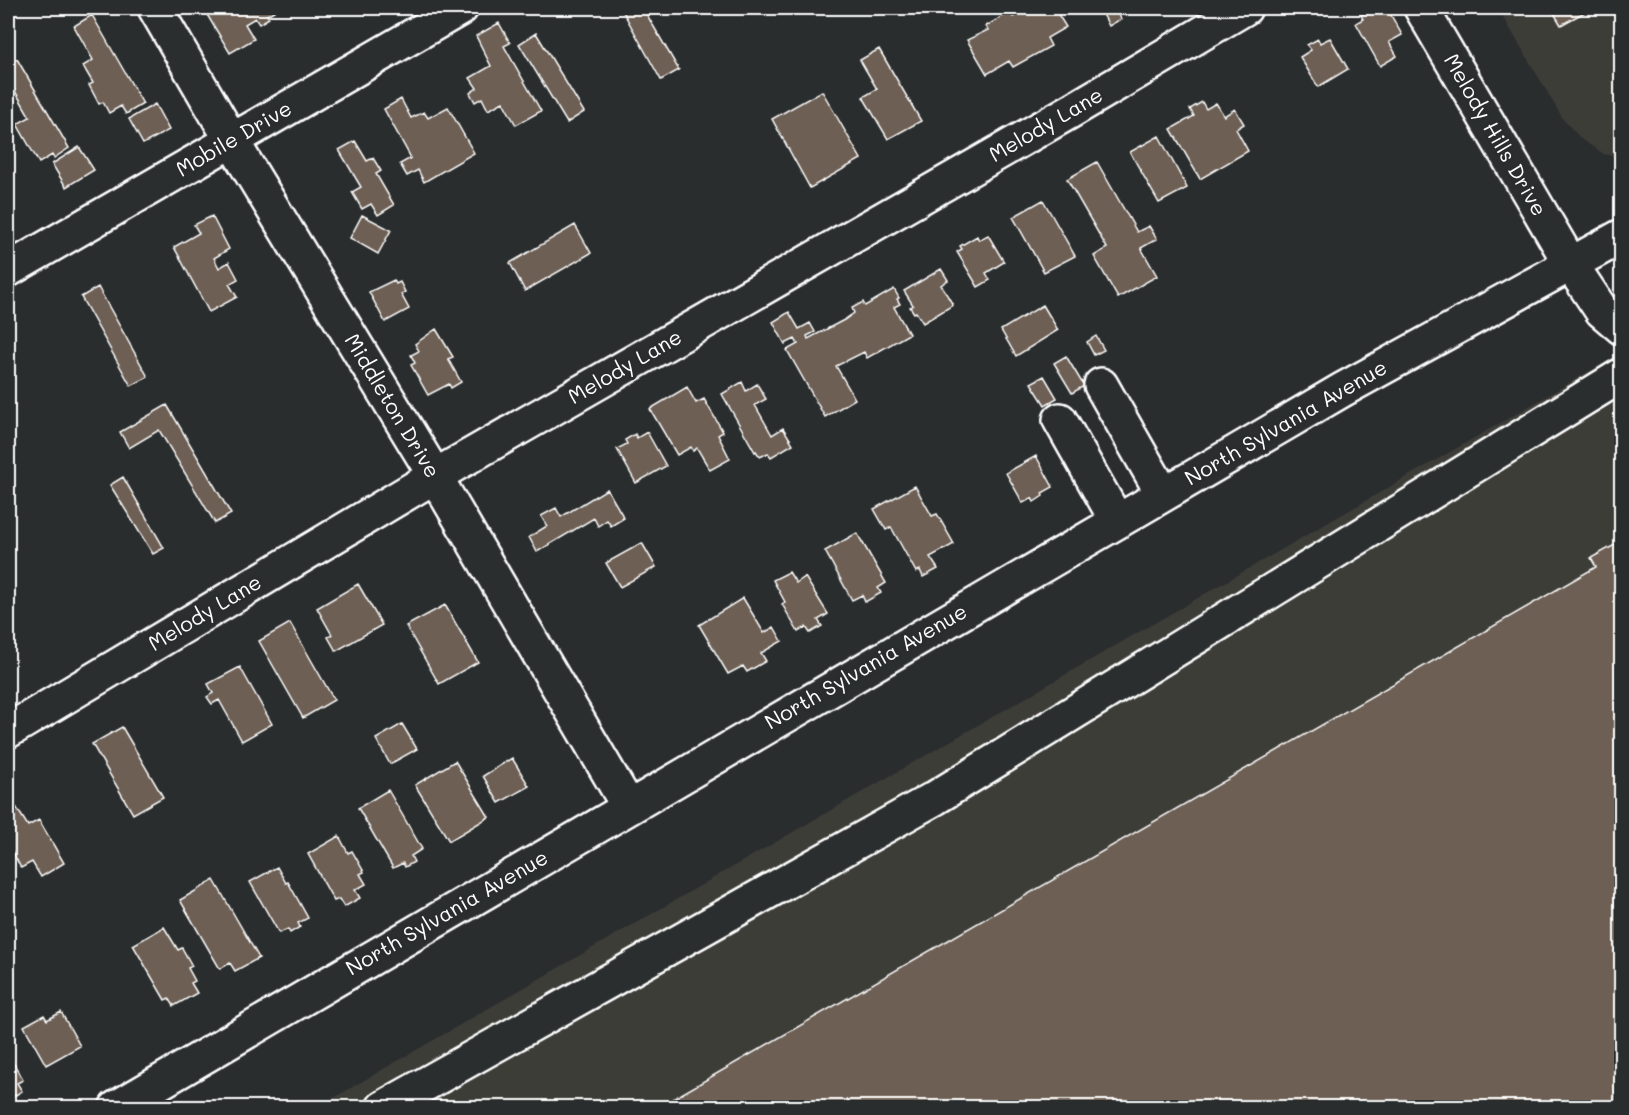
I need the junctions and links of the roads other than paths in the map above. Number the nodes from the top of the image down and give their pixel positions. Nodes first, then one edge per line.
1 (155, 8) edge
2 (461, 8) edge
3 (1245, 8) edge
4 (1421, 8) edge
5 (232, 141) junction
6 (1622, 236) edge
7 (1570, 263) junction
8 (8, 270) edge
9 (1622, 328) edge
10 (1622, 375) edge
11 (1101, 385) dead end
12 (1060, 420) dead end
13 (435, 476) junction
14 (1163, 494) junction
15 (1117, 521) junction
16 (8, 731) edge
17 (628, 806) junction
18 (116, 1107) edge
19 (383, 1107) edge

1 - 5 street, Middleton Drive
2 - 5 street, Mobile Drive
3 - 13 street, Melody Lane
4 - 7 street, Melody Hills Drive
5 - 8 street, Mobile Drive
5 - 13 street, Middleton Drive
6 - 7 street, North Sylvania Avenue
7 - 9 street, Melody Hills Drive
7 - 14 street, North Sylvania Avenue
10 - 19 street
11 - 14 street
12 - 15 street
13 - 16 street, Melody Lane
13 - 17 street, Middleton Drive
14 - 15 street, North Sylvania Avenue
15 - 17 street, North Sylvania Avenue
17 - 18 street, North Sylvania Avenue

